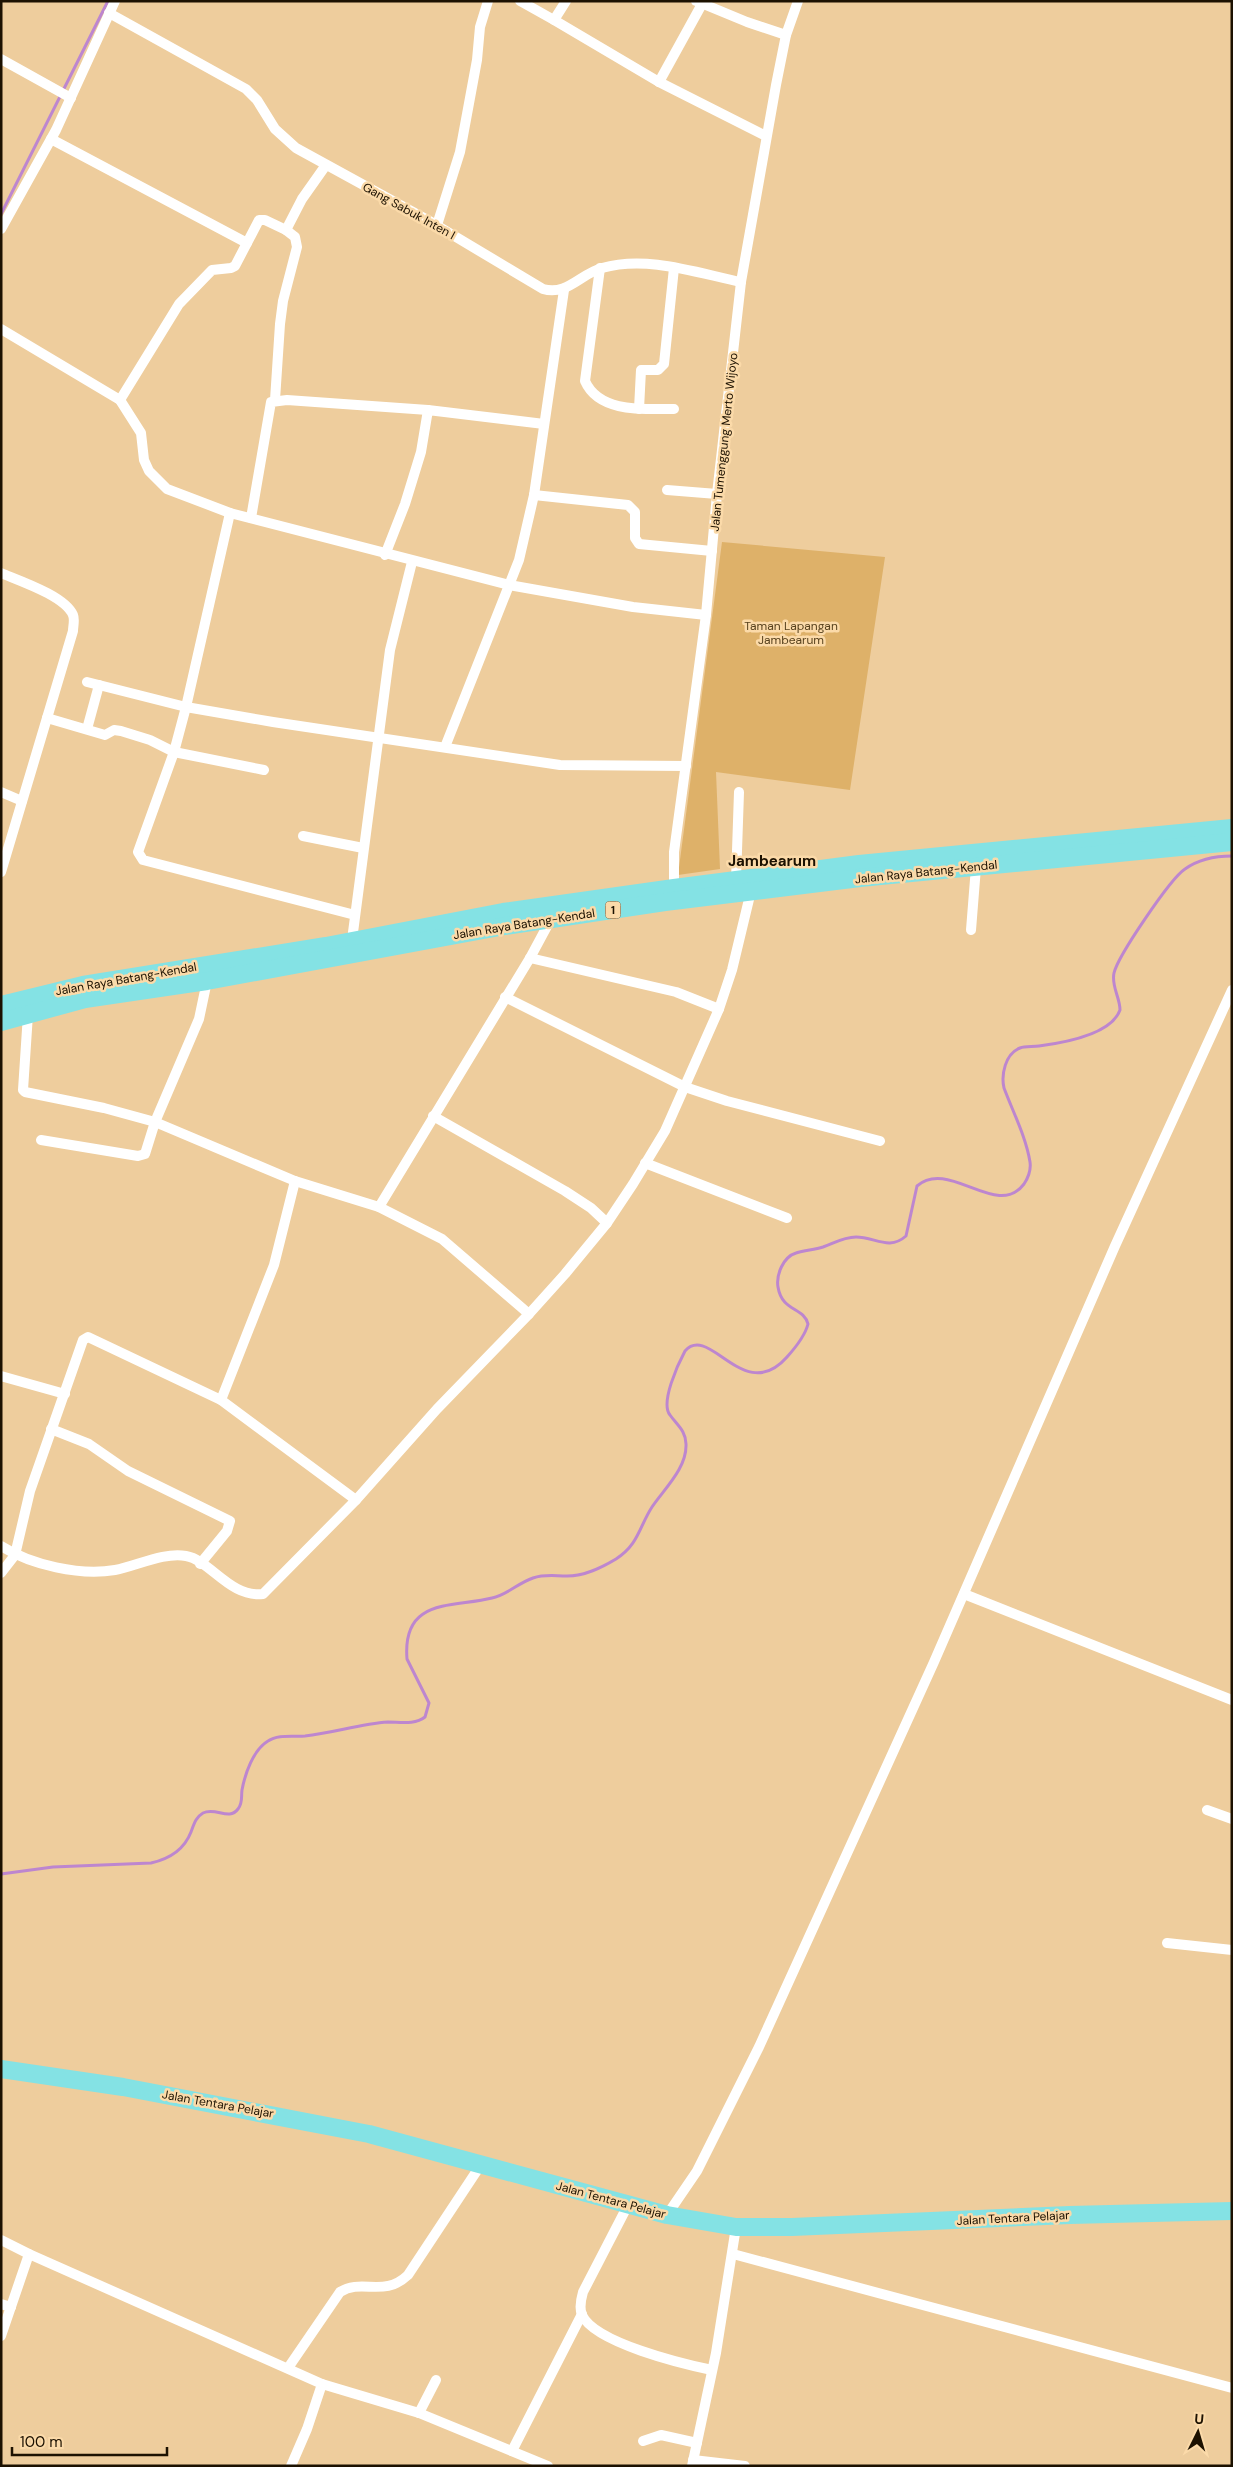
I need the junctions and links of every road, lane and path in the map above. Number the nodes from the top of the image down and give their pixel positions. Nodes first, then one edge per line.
1 (115, 1) edge
2 (488, 1) edge
3 (520, 1) edge
4 (566, 1) edge
5 (798, 1) edge
6 (699, 3) edge
7 (109, 13) junction
8 (554, 20) junction
9 (786, 35) junction
10 (1, 59) edge
11 (659, 82) junction
12 (67, 96) junction
13 (766, 136) junction
14 (51, 139) junction
15 (326, 165) junction
16 (437, 225) junction
17 (1, 229) edge
18 (286, 230) junction
19 (247, 243) junction
20 (600, 268) junction
21 (674, 268) junction
22 (742, 282) junction
23 (564, 290) junction
24 (1, 329) edge
25 (120, 400) junction
26 (275, 400) junction
27 (639, 409) junction
28 (674, 409) dead end
29 (428, 410) junction
30 (544, 424) junction
31 (667, 490) dead end
32 (717, 494) junction
33 (534, 495) junction
34 (230, 513) junction
35 (251, 518) junction
36 (712, 551) junction
37 (385, 554) junction
38 (412, 562) junction
39 (1, 573) edge
40 (509, 585) junction
41 (706, 615) junction
42 (87, 682) dead end
43 (99, 685) junction
44 (186, 706) junction
45 (47, 718) junction
46 (87, 729) junction
47 (380, 737) junction
48 (445, 747) junction
49 (174, 752) junction
50 (686, 766) junction
51 (264, 770) dead end
52 (1, 792) edge
53 (739, 792) dead end
54 (22, 801) junction
55 (1232, 828) edge
56 (303, 836) dead end
57 (1232, 842) edge
58 (362, 848) junction
59 (976, 867) junction
60 (1, 872) edge
61 (736, 880) junction
62 (674, 888) junction
63 (751, 891) junction
64 (355, 915) junction
65 (550, 919) junction
66 (971, 930) dead end
67 (352, 940) junction
68 (391, 940) junction
69 (530, 958) junction
70 (207, 981) junction
71 (1232, 990) edge
72 (505, 997) junction
73 (1, 1005) edge
74 (719, 1009) junction
75 (1228, 1009) edge
76 (28, 1014) junction
77 (1, 1022) edge
78 (685, 1087) junction
79 (432, 1116) junction
80 (154, 1122) junction
81 (41, 1140) dead end
82 (880, 1141) dead end
83 (645, 1163) junction
84 (294, 1182) junction
85 (379, 1207) junction
86 (787, 1218) dead end
87 (607, 1222) junction
88 (529, 1314) junction
89 (1, 1376) edge
90 (65, 1394) junction
91 (221, 1400) junction
92 (50, 1430) junction
93 (356, 1500) junction
94 (1, 1546) edge
95 (15, 1555) junction
96 (200, 1564) junction
97 (1, 1573) edge
98 (964, 1594) junction
99 (1232, 1700) edge
100 (1207, 1810) dead end
101 (1232, 1819) edge
102 (1167, 1942) dead end
103 (1232, 1950) edge
104 (1, 2069) edge
105 (480, 2166) junction
106 (628, 2205) junction
107 (1232, 2212) edge
108 (667, 2215) junction
109 (736, 2227) junction
110 (1, 2240) edge
111 (29, 2254) junction
112 (732, 2254) junction
113 (6, 2306) edge
114 (582, 2314) junction
115 (1, 2336) edge
116 (288, 2368) junction
117 (712, 2370) junction
118 (436, 2380) dead end
119 (322, 2384) junction
120 (1232, 2388) edge
121 (419, 2413) junction
122 (643, 2441) dead end
123 (697, 2443) junction
124 (512, 2451) junction
125 (693, 2463) edge
126 (291, 2466) edge
127 (548, 2466) edge
128 (745, 2466) edge

1 - 7 street
2 - 16 street
3 - 8 street
4 - 8 street
5 - 9 street, Jalan Tumenggung Merto Wijoyo
6 - 9 street
6 - 11 street
7 - 12 street
7 - 15 street, Gang Sabuk Inten I
8 - 11 street
9 - 13 street, Jalan Tumenggung Merto Wijoyo
10 - 12 street
11 - 13 street
12 - 14 street
13 - 22 street, Jalan Tumenggung Merto Wijoyo
14 - 17 street
14 - 19 street
15 - 16 street, Gang Sabuk Inten I
15 - 18 street
16 - 23 street, Gang Sabuk Inten I
18 - 19 street
18 - 26 street
19 - 25 street
20 - 21 street
20 - 23 street
20 - 27 street
21 - 22 street
21 - 27 street
22 - 32 street, Jalan Tumenggung Merto Wijoyo
23 - 30 street
24 - 25 street
25 - 34 street
26 - 29 street
26 - 35 street
27 - 28 street
29 - 30 street
29 - 37 street
30 - 33 street
31 - 32 street
32 - 36 street, Jalan Tumenggung Merto Wijoyo
33 - 36 street
33 - 40 street
34 - 35 street
34 - 44 street
35 - 37 street
36 - 41 street, Jalan Tumenggung Merto Wijoyo
37 - 38 street
38 - 40 street
38 - 47 street
39 - 45 street
40 - 41 street
40 - 48 street
41 - 50 street, Jalan Tumenggung Merto Wijoyo
42 - 43 street
43 - 44 street
43 - 46 street
44 - 47 street
44 - 49 street
45 - 46 street
45 - 54 street
46 - 49 street
47 - 48 street
47 - 58 street
48 - 50 street
49 - 51 street
49 - 64 street
50 - 62 street, Jalan Tumenggung Merto Wijoyo
52 - 54 street
53 - 61 street
54 - 60 street
55 - 61 highway, Jalan Raya Batang-Kendal / 1
56 - 58 street
57 - 59 highway, Jalan Raya Batang-Kendal / 1
58 - 64 street
59 - 63 highway, Jalan Raya Batang-Kendal / 1
59 - 66 street
61 - 62 highway, Jalan Raya Batang-Kendal / 1
62 - 68 highway, Jalan Raya Batang-Kendal / 1
63 - 65 highway, Jalan Raya Batang-Kendal / 1
63 - 74 street
64 - 67 street
65 - 68 highway, Jalan Raya Batang-Kendal / 1
65 - 69 street
67 - 68 highway, Jalan Raya Batang-Kendal / 1
67 - 73 highway, Jalan Raya Batang-Kendal / 1
68 - 70 highway, Jalan Raya Batang-Kendal / 1
69 - 72 street
69 - 74 street
70 - 76 highway, Jalan Raya Batang-Kendal / 1
70 - 80 street
71 - 75 street
72 - 78 street
72 - 79 street
74 - 78 street
75 - 98 street
76 - 77 highway, Jalan Raya Batang-Kendal / 1
76 - 80 street
78 - 82 street
78 - 83 street
79 - 85 street
79 - 87 street
80 - 81 street
80 - 84 street
83 - 86 street
83 - 87 street
84 - 85 street
84 - 91 street
85 - 88 street
87 - 88 street
88 - 93 street
89 - 90 street
90 - 91 street
90 - 92 street
91 - 93 street
92 - 95 street
92 - 96 street
93 - 96 street
94 - 95 street
95 - 96 street
95 - 97 street
98 - 99 street
98 - 108 street
100 - 101 street
102 - 103 street
104 - 105 highway, Jalan Tentara Pelajar
105 - 106 highway, Jalan Tentara Pelajar
105 - 116 street
106 - 108 highway, Jalan Tentara Pelajar
106 - 114 street
107 - 109 highway, Jalan Tentara Pelajar
108 - 109 highway, Jalan Tentara Pelajar
109 - 112 street
110 - 111 street
111 - 113 street
111 - 116 street
112 - 117 street
112 - 120 street
113 - 115 street
114 - 117 street
114 - 124 street
116 - 119 street
117 - 123 street
118 - 121 street
119 - 121 street
119 - 126 street
121 - 124 street
122 - 123 street
123 - 125 street
124 - 127 street
125 - 128 street

